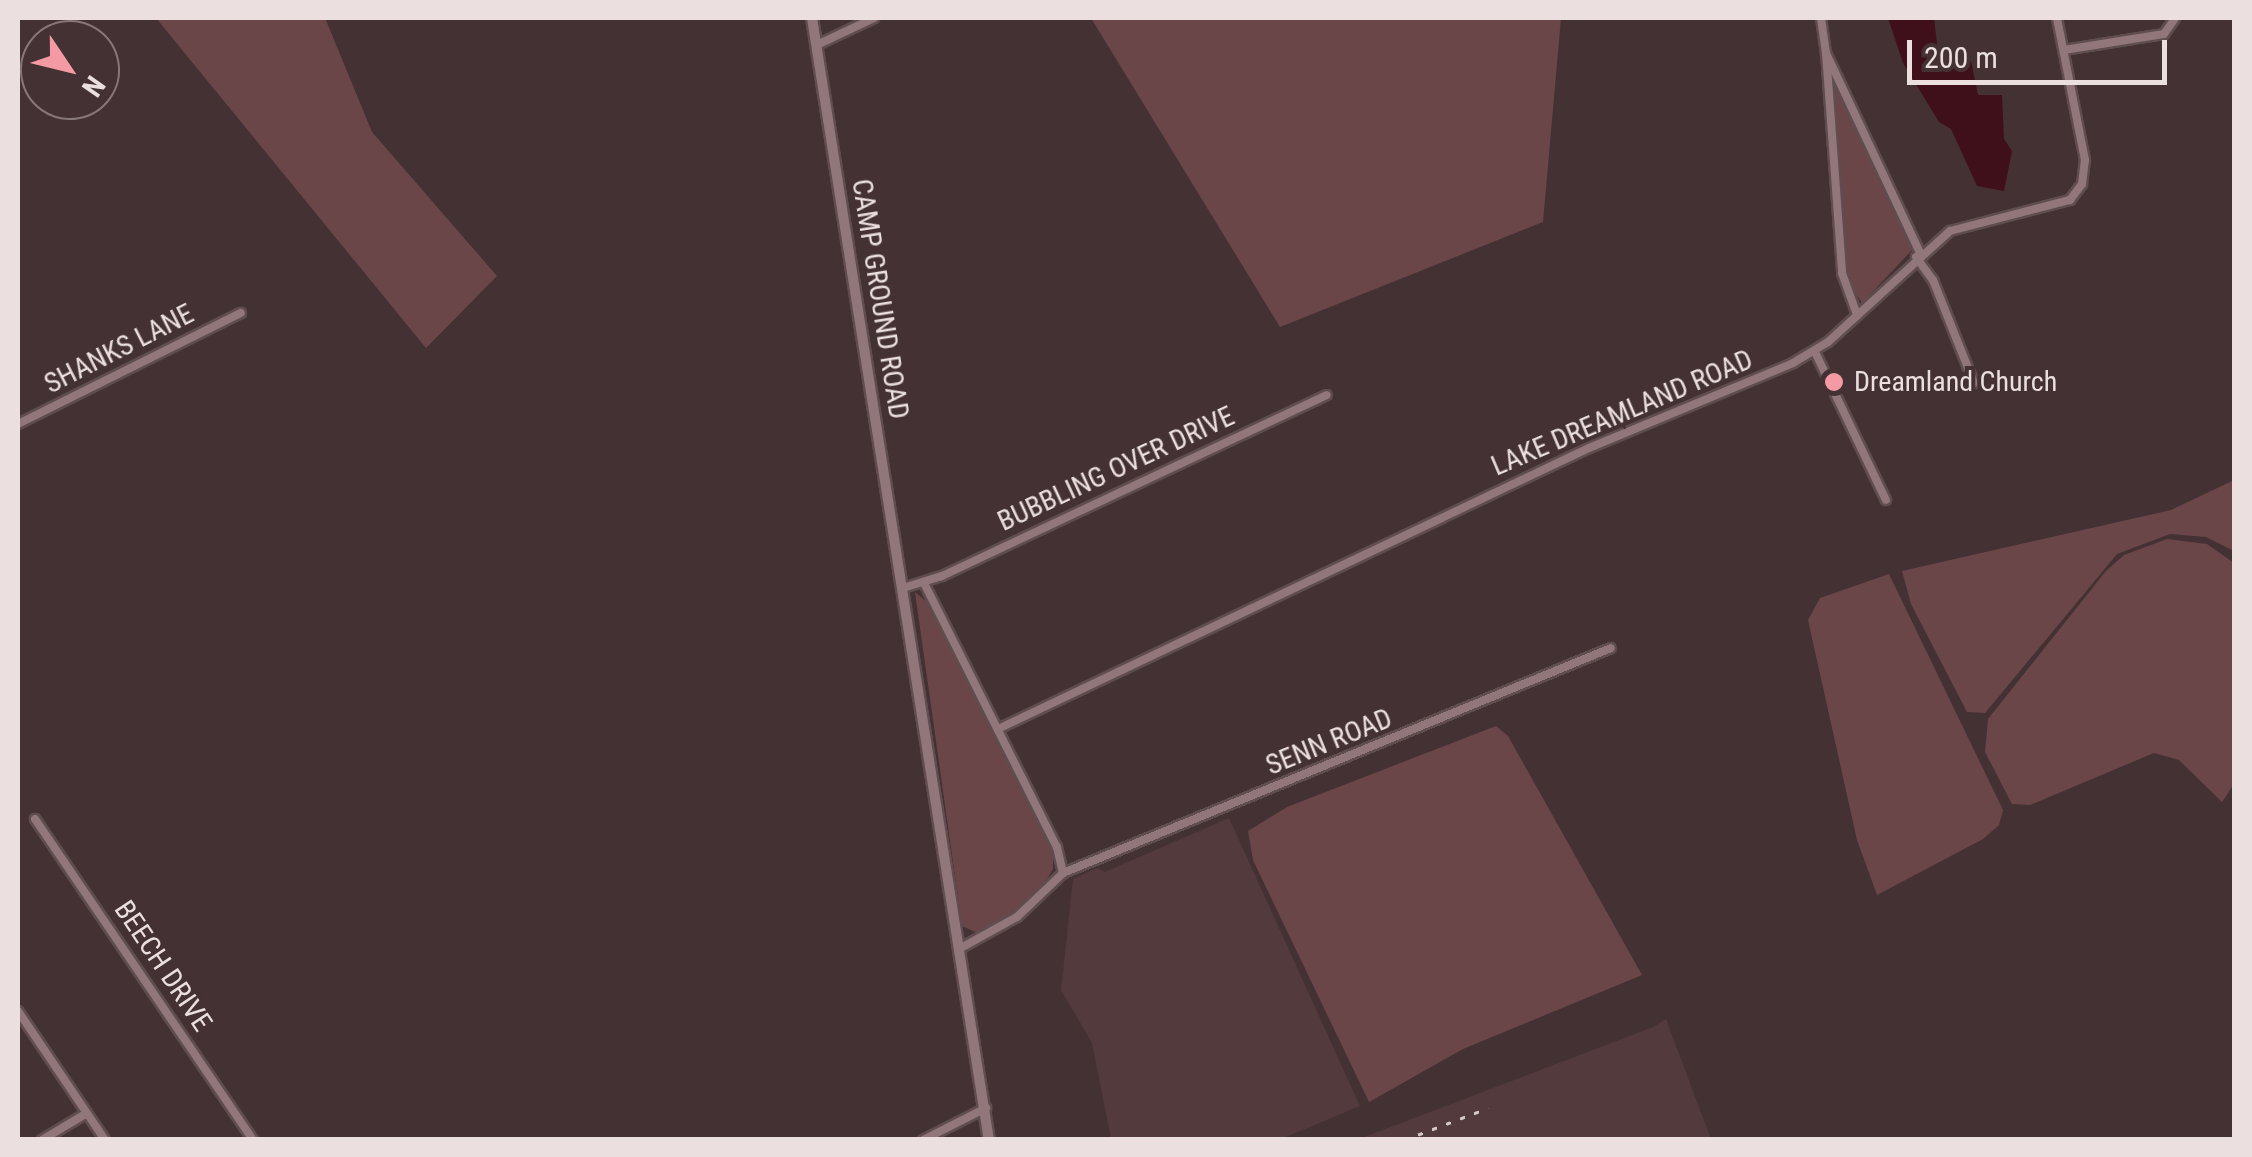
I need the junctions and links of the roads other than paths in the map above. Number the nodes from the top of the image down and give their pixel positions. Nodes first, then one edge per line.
1 (812, 18) edge
2 (874, 18) edge
3 (1821, 18) edge
4 (2057, 18) edge
5 (2175, 18) edge
6 (816, 45) junction
7 (2064, 50) junction
8 (1826, 52) junction
9 (1918, 255) junction
10 (240, 313) dead end
11 (1857, 315) junction
12 (1815, 352) junction
13 (1974, 384) dead end
14 (1326, 396) dead end
15 (18, 424) edge
16 (1886, 500) dead end
17 (924, 584) junction
18 (903, 588) junction
19 (1611, 648) dead end
20 (998, 728) junction
21 (35, 820) dead end
22 (1063, 873) junction
23 (959, 949) junction
24 (18, 1011) edge
25 (986, 1108) junction
26 (87, 1113) junction
27 (42, 1140) edge
28 (104, 1140) edge
29 (253, 1140) edge
30 (923, 1140) edge
31 (989, 1140) edge

1 - 6 street, CAMP GROUND ROAD
2 - 6 street
3 - 8 street
4 - 7 street, LAKE DREAMLAND ROAD
5 - 7 street
6 - 18 street, CAMP GROUND ROAD
7 - 9 street, LAKE DREAMLAND ROAD
8 - 9 street
8 - 11 street
9 - 11 street, LAKE DREAMLAND ROAD
9 - 13 street
10 - 15 street, SHANKS LANE
11 - 12 street, LAKE DREAMLAND ROAD
12 - 16 street
12 - 20 street, LAKE DREAMLAND ROAD
14 - 17 street, BUBBLING OVER DRIVE
17 - 18 street
17 - 20 street
18 - 23 street, CAMP GROUND ROAD
19 - 22 street, SENN ROAD
20 - 22 street
21 - 29 street, BEECH DRIVE
22 - 23 street
23 - 25 street, CAMP GROUND ROAD
24 - 26 street
25 - 30 street
25 - 31 street, CAMP GROUND ROAD
26 - 27 street
26 - 28 street

